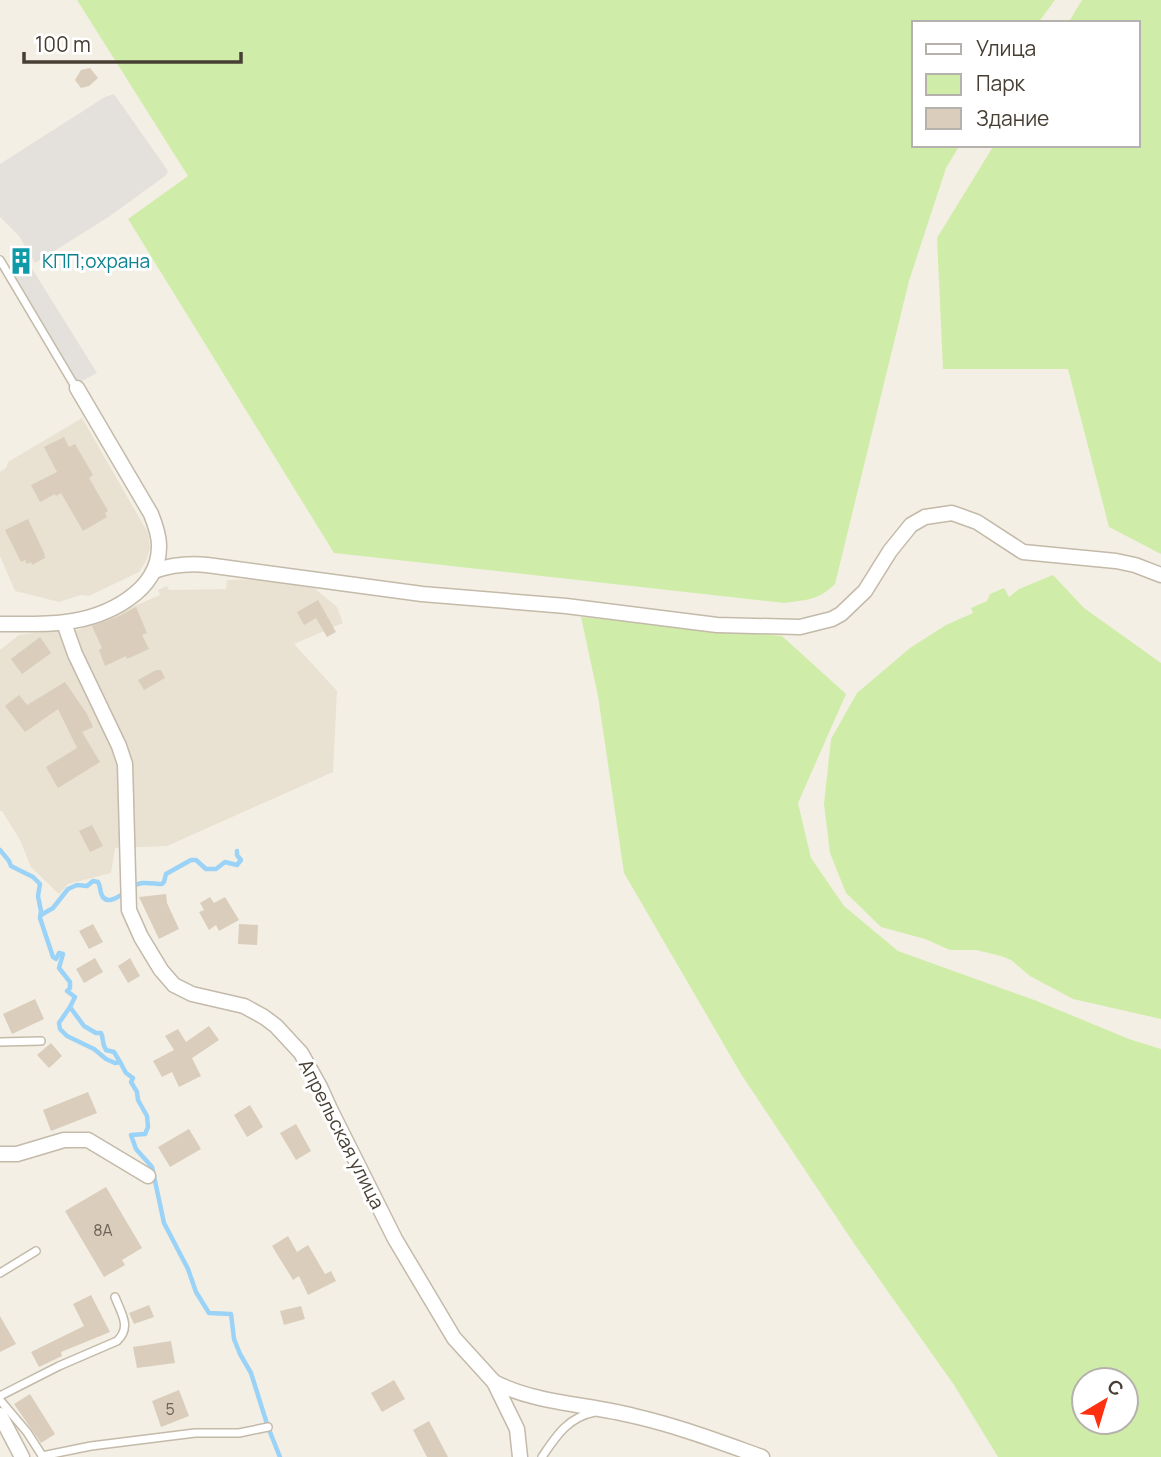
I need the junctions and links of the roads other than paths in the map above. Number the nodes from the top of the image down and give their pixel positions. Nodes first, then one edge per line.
1 (0, 260) edge
2 (77, 388) joint
3 (154, 571) junction
4 (1161, 575) edge
5 (64, 623) junction
6 (0, 624) edge
7 (41, 1041) dead end
8 (0, 1042) edge
9 (0, 1154) edge
10 (148, 1176) dead end
11 (36, 1251) dead end
12 (0, 1273) edge
13 (114, 1297) dead end
14 (494, 1382) junction
15 (0, 1398) edge
16 (613, 1411) junction
17 (0, 1415) edge
18 (268, 1427) dead end
19 (22, 1457) edge
20 (42, 1457) edge
21 (520, 1457) edge
22 (541, 1457) edge
23 (762, 1457) edge

1 - 2 lane
2 - 3 street
3 - 4 street
3 - 5 street
5 - 6 street
5 - 14 street, Апрельская улица
7 - 8 lane
9 - 10 street
11 - 12 lane
13 - 15 lane
14 - 16 street, Апрельская улица
14 - 21 street, Апрельская улица
15 - 20 lane
16 - 22 lane
16 - 23 street, Апрельская улица
17 - 19 street
18 - 20 lane

